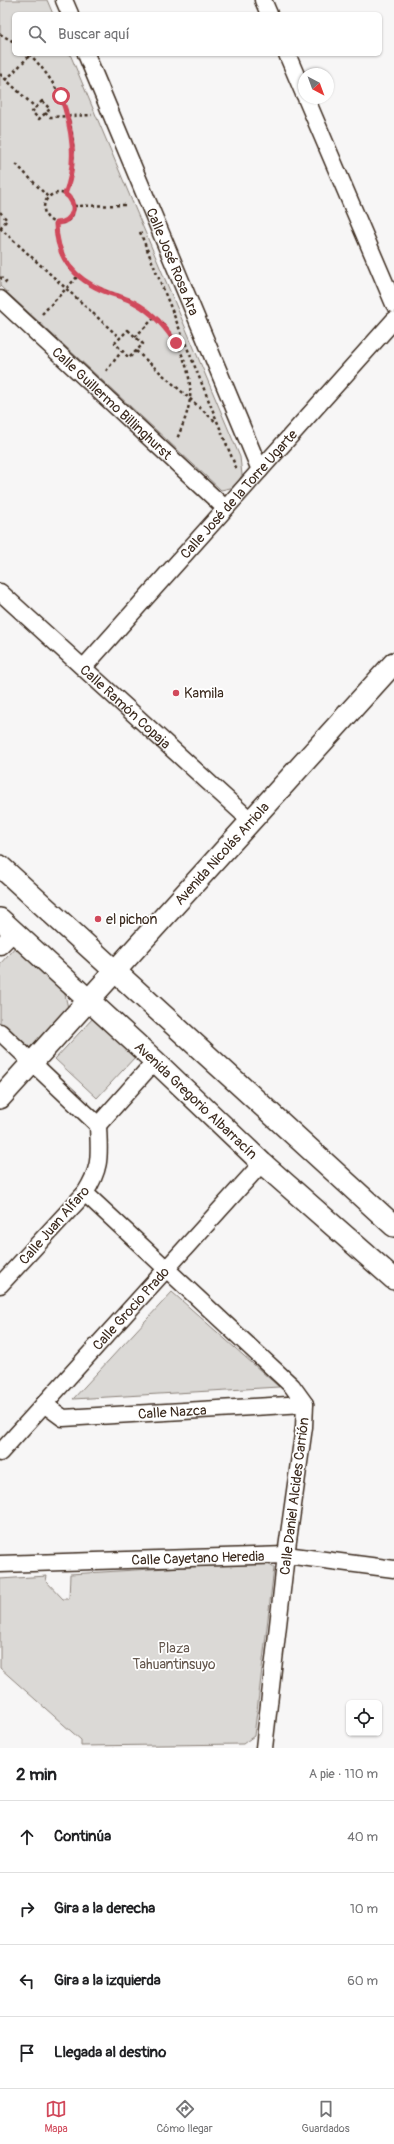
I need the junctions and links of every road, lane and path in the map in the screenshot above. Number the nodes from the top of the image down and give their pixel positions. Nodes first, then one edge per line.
1 (64, 0) edge
2 (264, 0) edge
3 (69, 12) edge
4 (269, 12) edge
5 (0, 34) edge
6 (12, 41) edge
7 (28, 56) edge
8 (32, 56) edge
9 (87, 56) edge
10 (288, 56) edge
11 (0, 74) edge
12 (6, 80) junction
13 (298, 80) edge
14 (309, 104) edge
15 (36, 108) junction
16 (89, 108) dead end
17 (45, 113) junction
18 (92, 115) junction
19 (68, 116) junction
20 (94, 122) dead end
21 (16, 164) dead end
22 (65, 194) junction
23 (48, 197) junction
24 (126, 198) dead end
25 (74, 206) junction
26 (0, 212) edge
27 (56, 223) junction
28 (137, 227) dead end
29 (0, 228) edge
30 (78, 276) junction
31 (66, 288) junction
32 (0, 299) edge
33 (394, 304) edge
34 (42, 314) dead end
35 (155, 317) junction
36 (394, 320) edge
37 (135, 337) junction
38 (120, 338) junction
39 (122, 351) junction
40 (136, 351) junction
41 (106, 370) dead end
42 (190, 399) junction
43 (218, 424) junction
44 (176, 439) dead end
45 (234, 462) dead end
46 (260, 470) junction
47 (226, 508) junction
48 (0, 592) edge
49 (394, 663) edge
50 (84, 667) junction
51 (251, 821) junction
52 (0, 866) edge
53 (5, 932) edge
54 (115, 971) junction
55 (90, 1001) junction
56 (0, 1032) edge
57 (155, 1060) junction
58 (33, 1062) junction
59 (0, 1098) edge
60 (98, 1125) junction
61 (262, 1163) junction
62 (85, 1193) junction
63 (394, 1226) edge
64 (167, 1269) junction
65 (394, 1279) edge
66 (0, 1285) edge
67 (44, 1404) junction
68 (305, 1404) junction
69 (0, 1453) edge
70 (286, 1555) junction
71 (0, 1564) edge
72 (394, 1568) edge
73 (264, 1748) edge

1 - 3 street
2 - 4 street
5 - 6 path
7 - 12 path
8 - 19 path
9 - 46 street, Calle José Rosa Ara
10 - 13 street
11 - 12 path
12 - 15 path
14 - 33 street
15 - 17 path
15 - 17 path
16 - 18 path
17 - 19 path
18 - 19 path
18 - 20 path
19 - 22 path
21 - 23 path
22 - 23 path
22 - 25 path
23 - 27 path
24 - 25 path
25 - 27 path
26 - 29 path
27 - 30 path
28 - 43 path
29 - 31 path
30 - 31 path
30 - 35 path
31 - 34 path
31 - 38 path
32 - 47 street, Calle Guillermo Billinghurst
35 - 37 path
35 - 42 path
36 - 46 street, Calle José de la Torre Ugarte
37 - 38 path
37 - 40 path
38 - 39 path
39 - 40 path
39 - 41 path
40 - 42 path
42 - 43 path
42 - 44 path
43 - 45 path
46 - 47 street, Calle José de la Torre Ugarte
47 - 50 street, Calle José de la Torre Ugarte
48 - 50 street, Calle Ramón Copaja
49 - 51 street, Avenida Nicolás Arriola
50 - 51 street, Calle Ramón Copaja
51 - 54 street, Avenida Nicolás Arriola
52 - 54 street
53 - 55 street, Avenida Gregorio Albarracín
54 - 55 street, Avenida Nicolás Arriola
54 - 63 street
55 - 57 street, Avenida Gregorio Albarracín
55 - 58 street, Avenida Nicolás Arriola
56 - 58 street
57 - 60 street
57 - 61 street, Avenida Gregorio Albarracín
58 - 59 street, Avenida Nicolás Arriola
58 - 60 street
60 - 62 street, Calle Juan Alfaro
61 - 64 street, Calle Grocio Prado
61 - 65 street, Avenida Gregorio Albarracín
62 - 64 street, Calle Daniel Alcides Carrión
62 - 66 street, Calle Juan Alfaro
64 - 67 street, Calle Grocio Prado
64 - 68 street, Calle Daniel Alcides Carrión
67 - 68 street, Calle Nazca
67 - 69 street, Calle Grocio Prado
68 - 70 street, Calle Daniel Alcides Carrión
70 - 71 street, Calle Cayetano Heredia
70 - 72 street, Calle Cayetano Heredia
70 - 73 street, Calle Daniel Alcides Carrión

